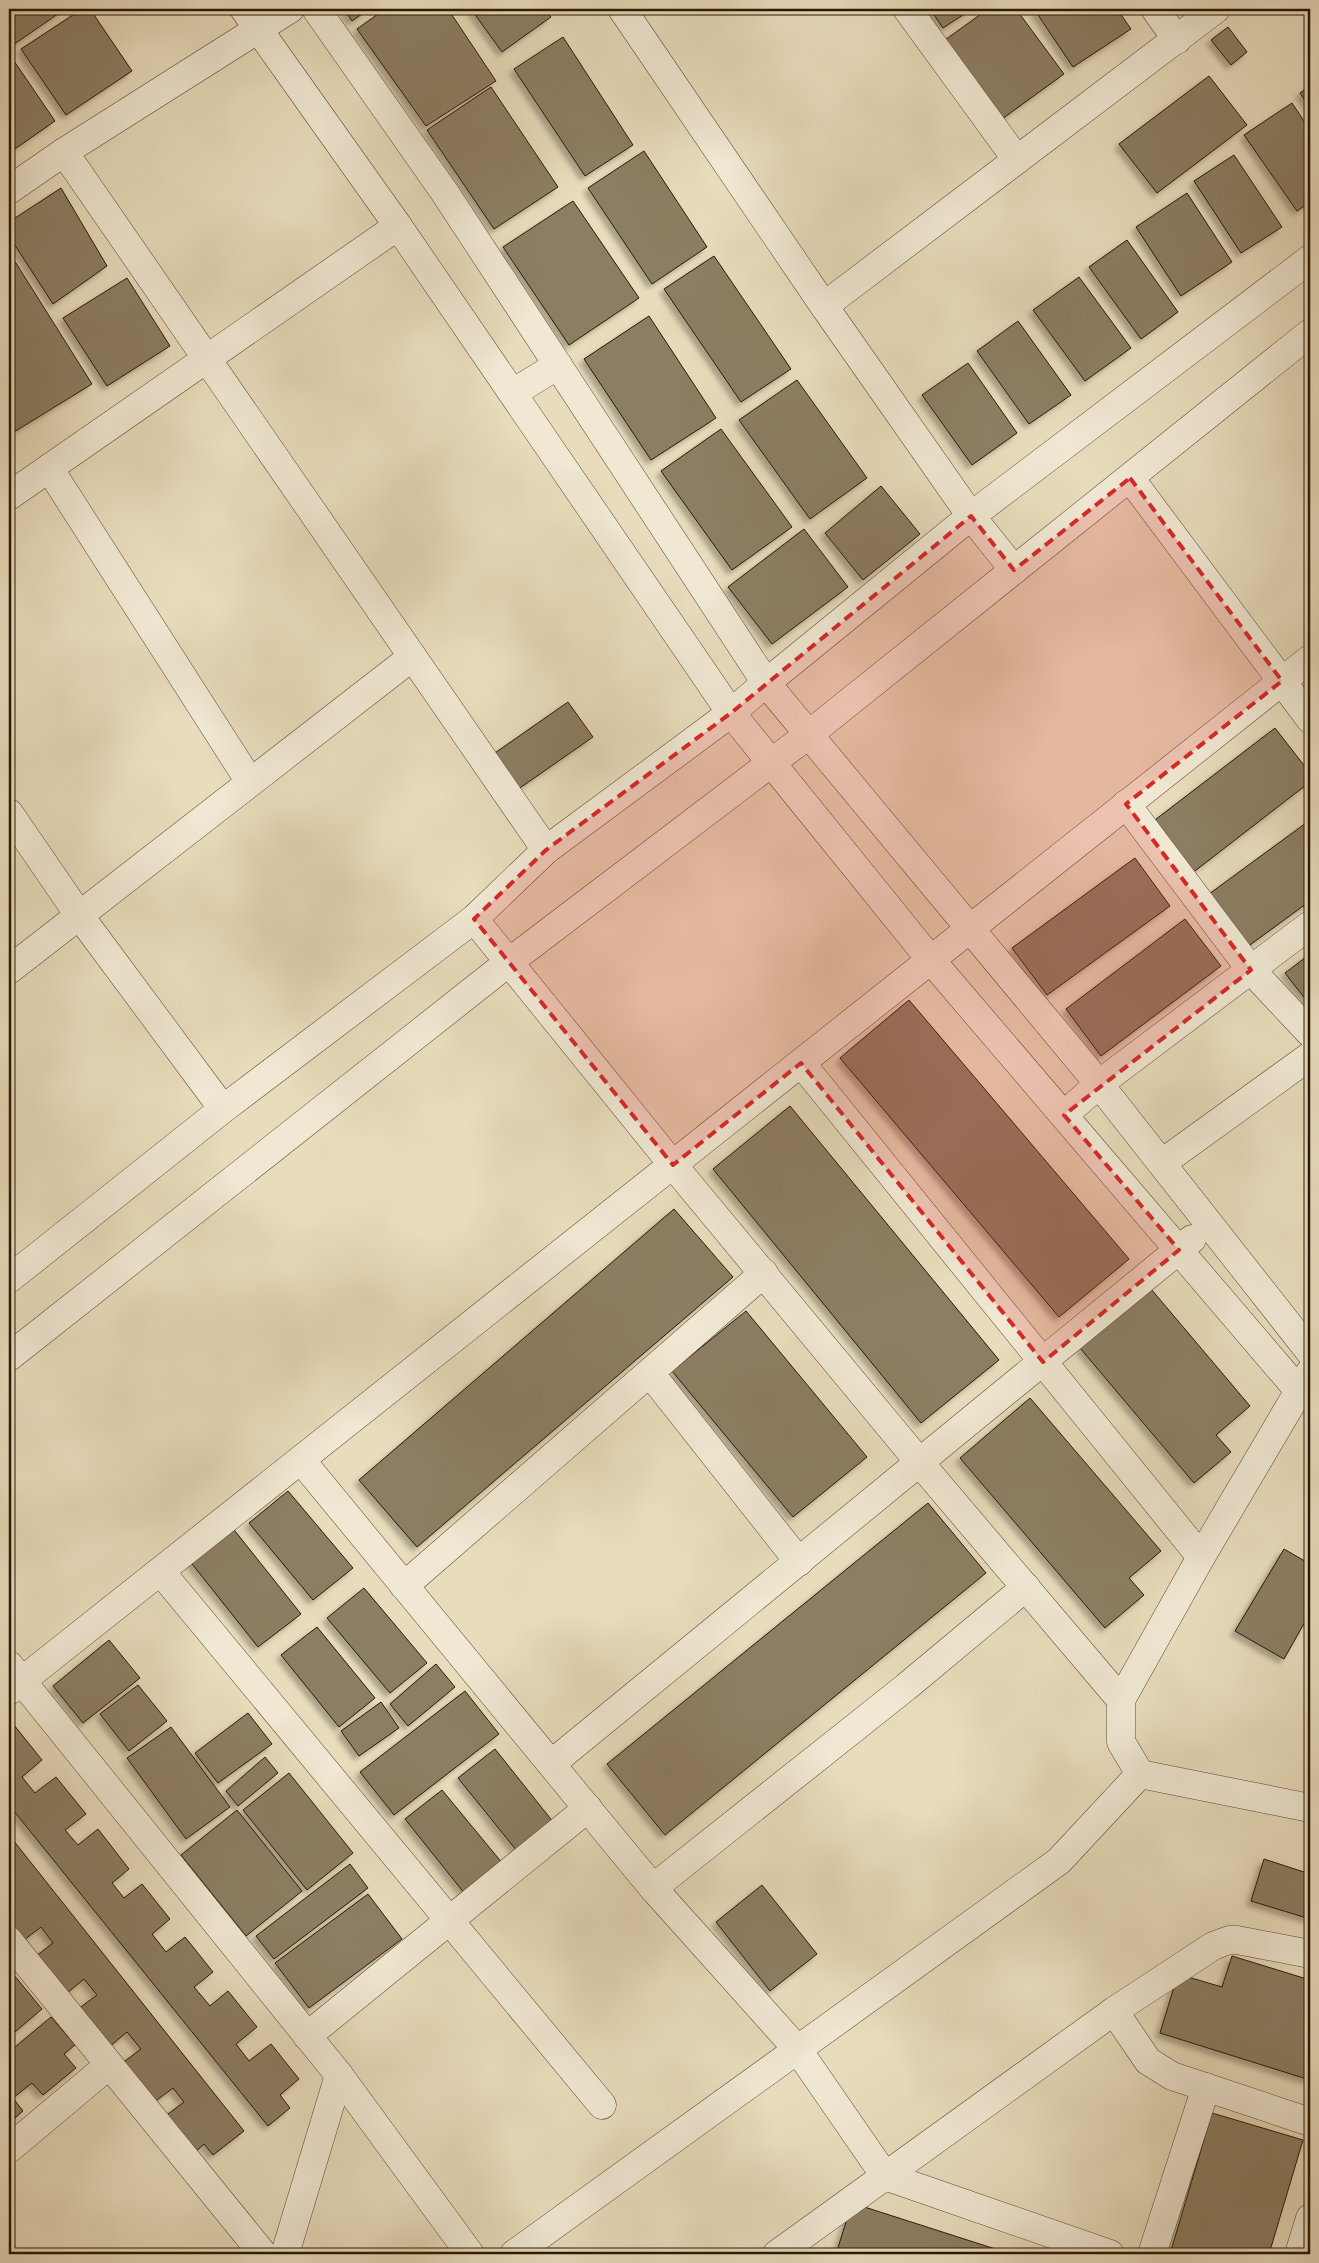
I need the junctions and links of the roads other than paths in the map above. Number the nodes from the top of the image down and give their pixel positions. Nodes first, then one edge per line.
1 (290, 9) edge
2 (316, 9) edge
3 (622, 9) edge
4 (907, 9) edge
5 (1155, 9) edge
6 (1216, 9) edge
7 (251, 18) edge
8 (1177, 40) junction
9 (64, 152) junction
10 (1017, 160) junction
11 (9, 190) edge
12 (398, 226) junction
13 (1310, 259) edge
14 (824, 306) junction
15 (1310, 333) edge
16 (208, 359) junction
17 (558, 365) junction
18 (513, 393) junction
19 (49, 468) junction
20 (1130, 478) junction
21 (9, 496) edge
22 (971, 516) junction
23 (1014, 570) junction
24 (412, 657) junction
25 (1310, 659) edge
26 (1282, 681) junction
27 (766, 682) junction
28 (731, 713) junction
29 (1310, 719) edge
30 (808, 735) junction
31 (772, 763) junction
32 (250, 782) junction
33 (1126, 804) junction
34 (9, 813) edge
35 (546, 850) junction
36 (79, 915) junction
37 (474, 919) junction
38 (1310, 925) edge
39 (969, 928) junction
40 (930, 959) junction
41 (509, 962) junction
42 (9, 970) edge
43 (1251, 970) junction
44 (1310, 1033) edge
45 (1310, 1056) edge
46 (801, 1064) junction
47 (1099, 1084) junction
48 (223, 1109) junction
49 (1064, 1115) junction
50 (1162, 1163) junction
51 (673, 1165) junction
52 (1210, 1224) junction
53 (1179, 1250) junction
54 (764, 1273) junction
55 (9, 1279) edge
56 (1310, 1352) edge
57 (9, 1357) edge
58 (1043, 1362) junction
59 (650, 1373) junction
60 (1305, 1381) edge
61 (300, 1460) junction
62 (920, 1463) junction
63 (1201, 1558) junction
64 (799, 1562) junction
65 (161, 1572) junction
66 (404, 1586) junction
67 (1026, 1587) junction
68 (13, 1679) edge
69 (1121, 1700) junction
70 (552, 1764) junction
71 (1140, 1774) junction
72 (588, 1808) junction
73 (1310, 1808) edge
74 (653, 1888) junction
75 (450, 1920) junction
76 (9, 1941) edge
77 (1310, 1954) edge
78 (1114, 2011) junction
79 (307, 2036) junction
80 (798, 2050) junction
81 (109, 2065) junction
82 (339, 2076) junction
83 (1206, 2088) junction
84 (602, 2105) dead end
85 (1310, 2122) edge
86 (9, 2149) edge
87 (885, 2176) junction
88 (1310, 2218) edge
89 (263, 2254) edge
90 (285, 2254) edge
91 (470, 2254) edge
92 (514, 2254) edge
93 (777, 2254) edge
94 (1110, 2254) edge
95 (1152, 2254) edge
96 (1299, 2254) edge

1 - 7 street
2 - 17 street
3 - 14 street
4 - 10 street
5 - 8 street
6 - 8 street
7 - 9 street
7 - 12 street
8 - 10 street
9 - 11 street
9 - 16 street
10 - 14 street
12 - 16 street
12 - 18 street
13 - 22 street
14 - 22 street
15 - 20 street
16 - 19 street
16 - 24 street
17 - 18 street
17 - 27 street
18 - 28 street
19 - 21 street
19 - 32 street
20 - 23 street
20 - 26 street
22 - 23 street
22 - 27 street
23 - 30 street
24 - 32 street
24 - 35 street
25 - 26 street
26 - 29 street
26 - 33 street
27 - 28 street
27 - 30 street
28 - 31 street
28 - 35 street
30 - 31 street
30 - 39 street
31 - 40 street
31 - 41 street
32 - 36 street
33 - 39 street
33 - 43 street
34 - 36 street
35 - 37 street
36 - 42 street
36 - 48 street
37 - 41 street
37 - 48 street
38 - 43 street
39 - 40 street
39 - 47 street
40 - 46 street
40 - 49 street
41 - 51 street
41 - 57 street
43 - 44 street
43 - 47 street
45 - 50 street
46 - 51 street
46 - 58 street
47 - 49 street
47 - 50 street
48 - 55 street
49 - 53 street
50 - 52 street
51 - 54 street
51 - 61 street
52 - 53 street
52 - 56 street
53 - 58 street
53 - 60 street
54 - 59 street
54 - 62 street
58 - 62 street
58 - 63 street
59 - 64 street
59 - 66 street
60 - 63 street
61 - 65 street
61 - 66 street
62 - 64 street
62 - 67 street
63 - 69 street
64 - 70 street
65 - 68 street
65 - 75 street
66 - 70 street
67 - 69 street
67 - 74 street
68 - 79 street
69 - 71 street
70 - 72 street
71 - 73 street
71 - 80 street
72 - 74 street
72 - 75 street
74 - 80 street
75 - 79 street
75 - 84 street
76 - 81 street
77 - 78 street
78 - 83 street
78 - 87 street
79 - 82 street
80 - 87 street
80 - 92 street
81 - 86 street
81 - 89 street
82 - 90 street
82 - 91 street
83 - 85 street
83 - 95 street
87 - 93 street
87 - 94 street
88 - 96 street

